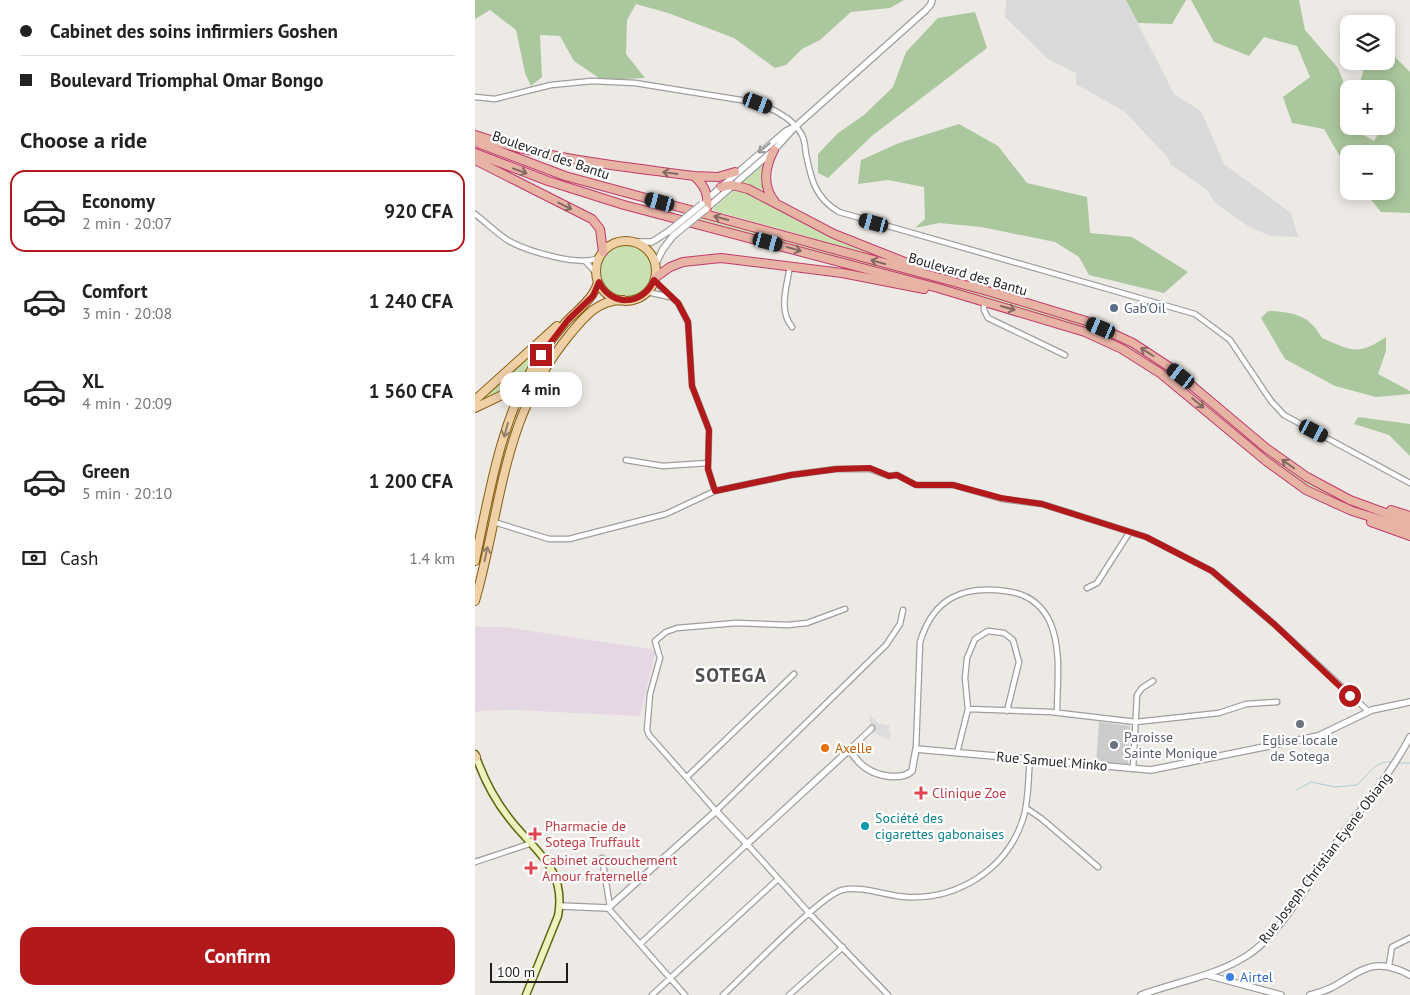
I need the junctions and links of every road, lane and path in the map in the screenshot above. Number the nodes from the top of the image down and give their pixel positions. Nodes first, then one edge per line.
1 (933, 2) edge
2 (475, 97) edge
3 (795, 127) junction
4 (475, 135) edge
5 (475, 142) edge
6 (774, 150) junction
7 (475, 153) edge
8 (475, 160) edge
9 (735, 172) junction
10 (694, 176) junction
11 (732, 185) junction
12 (721, 187) junction
13 (709, 198) junction
14 (776, 204) junction
15 (705, 207) junction
16 (475, 214) edge
17 (632, 242) junction
18 (601, 255) junction
19 (585, 262) junction
20 (655, 265) junction
21 (790, 266) junction
22 (598, 278) junction
23 (655, 279) junction
24 (647, 292) junction
25 (991, 292) junction
26 (961, 295) junction
27 (672, 297) junction
28 (623, 300) junction
29 (984, 301) junction
30 (584, 304) junction
31 (792, 327) dead end
32 (567, 338) junction
33 (1065, 355) dead end
34 (523, 385) junction
35 (475, 400) edge
36 (475, 408) edge
37 (626, 460) dead end
38 (708, 463) junction
39 (1312, 481) junction
40 (1410, 483) edge
41 (1306, 490) junction
42 (715, 491) junction
43 (1410, 516) edge
44 (492, 522) junction
45 (1410, 522) edge
46 (1410, 529) edge
47 (1129, 533) junction
48 (1410, 536) edge
49 (475, 561) edge
50 (1087, 588) dead end
51 (475, 602) edge
52 (845, 609) dead end
53 (903, 610) dead end
54 (794, 674) dead end
55 (1153, 681) dead end
56 (1277, 702) dead end
57 (1409, 703) edge
58 (969, 709) junction
59 (1007, 711) junction
60 (1368, 711) junction
61 (1057, 713) junction
62 (1136, 722) junction
63 (872, 728) dead end
64 (1410, 737) edge
65 (916, 749) junction
66 (849, 750) junction
67 (957, 752) junction
68 (475, 756) edge
69 (1030, 759) junction
70 (1133, 769) junction
71 (687, 777) junction
72 (1026, 808) junction
73 (716, 810) junction
74 (749, 842) junction
75 (532, 843) junction
76 (603, 858) dead end
77 (475, 862) edge
78 (1098, 867) dead end
79 (778, 879) junction
80 (560, 906) junction
81 (609, 908) junction
82 (809, 914) junction
83 (1410, 938) edge
84 (640, 944) junction
85 (843, 947) junction
86 (1389, 965) junction
87 (1226, 966) junction
88 (1202, 975) junction
89 (1410, 975) edge
90 (670, 979) junction
91 (1225, 980) junction
92 (526, 995) edge
93 (652, 995) edge
94 (685, 995) edge
95 (723, 995) edge
96 (789, 995) edge
97 (888, 995) edge
98 (1141, 995) edge
99 (1281, 995) edge
100 (1310, 995) edge

1 - 3 street
2 - 3 street
3 - 6 street
3 -> 9 street
3 - 40 street
10 -> 4 highway
25 -> 5 highway, Boulevard des Bantu
6 - 11 street
6 - 14 highway
7 -> 26 highway, Boulevard des Bantu
8 -> 18 highway
9 - 10 highway
9 - 12 street
10 - 13 highway
11 - 12 highway
11 - 14 highway
11 - 15 street
12 - 13 street
13 - 15 highway
14 - 25 highway
15 - 17 street, bridge
15 - 20 street, bridge
16 - 19 street
17 - 18 main road
17 - 20 main road
18 - 19 street
18 - 22 main road
19 - 22 street
20 - 23 main road
21 - 23 highway
21 - 26 highway
21 - 31 street
22 - 28 main road
22 - 30 main road
23 - 24 main road
23 - 27 street
24 - 27 street
24 - 28 main road
39 -> 25 highway, Boulevard des Bantu
26 - 29 highway, Boulevard des Bantu
27 - 38 street
28 - 32 main road
29 - 33 street
29 -> 41 highway, Boulevard des Bantu
30 - 34 main road
30 - 35 main road
32 - 34 main road
32 - 44 main road
34 - 36 main road
34 -> 49 main road
37 - 38 street
38 - 42 street
39 - 43 highway
39 - 45 highway, Boulevard des Bantu
41 - 46 highway, Boulevard des Bantu
41 - 48 highway
42 - 44 street
42 - 47 street
51 -> 44 main road
47 - 50 street
47 - 60 street
52 - 71 street
53 - 73 street
54 - 71 street
55 - 62 street
56 - 62 street
57 - 60 street, Rue Samuel Minko
58 - 59 street
58 - 59 street
58 - 67 street
59 - 61 street
60 - 70 street, Rue Samuel Minko
61 - 62 street
61 - 65 street
62 - 70 street
63 - 66 street
64 - 87 street, Rue Joseph Christian Eyene Obiang
65 - 66 street
65 - 67 street, Rue Samuel Minko
66 - 74 street
67 - 69 street, Rue Samuel Minko
68 - 75 main road
69 - 70 street, Rue Samuel Minko
69 - 72 street
71 - 73 street
72 - 78 street
72 - 82 street
73 - 74 street
73 - 81 street
74 - 79 street
74 - 84 street
75 - 77 street
75 - 80 main road
76 - 81 street
79 - 82 street
79 - 90 street
80 - 81 street
80 - 92 main road
81 - 84 street
82 - 85 street
82 - 95 street
83 - 86 street
84 - 90 street
85 - 96 street
85 - 97 street
86 - 89 street
86 - 100 street
87 - 88 street, Rue Joseph Christian Eyene Obiang
87 - 91 street
88 - 91 street
88 - 98 street, Rue Joseph Christian Eyene Obiang
90 - 93 street
90 - 94 street
91 - 99 street

